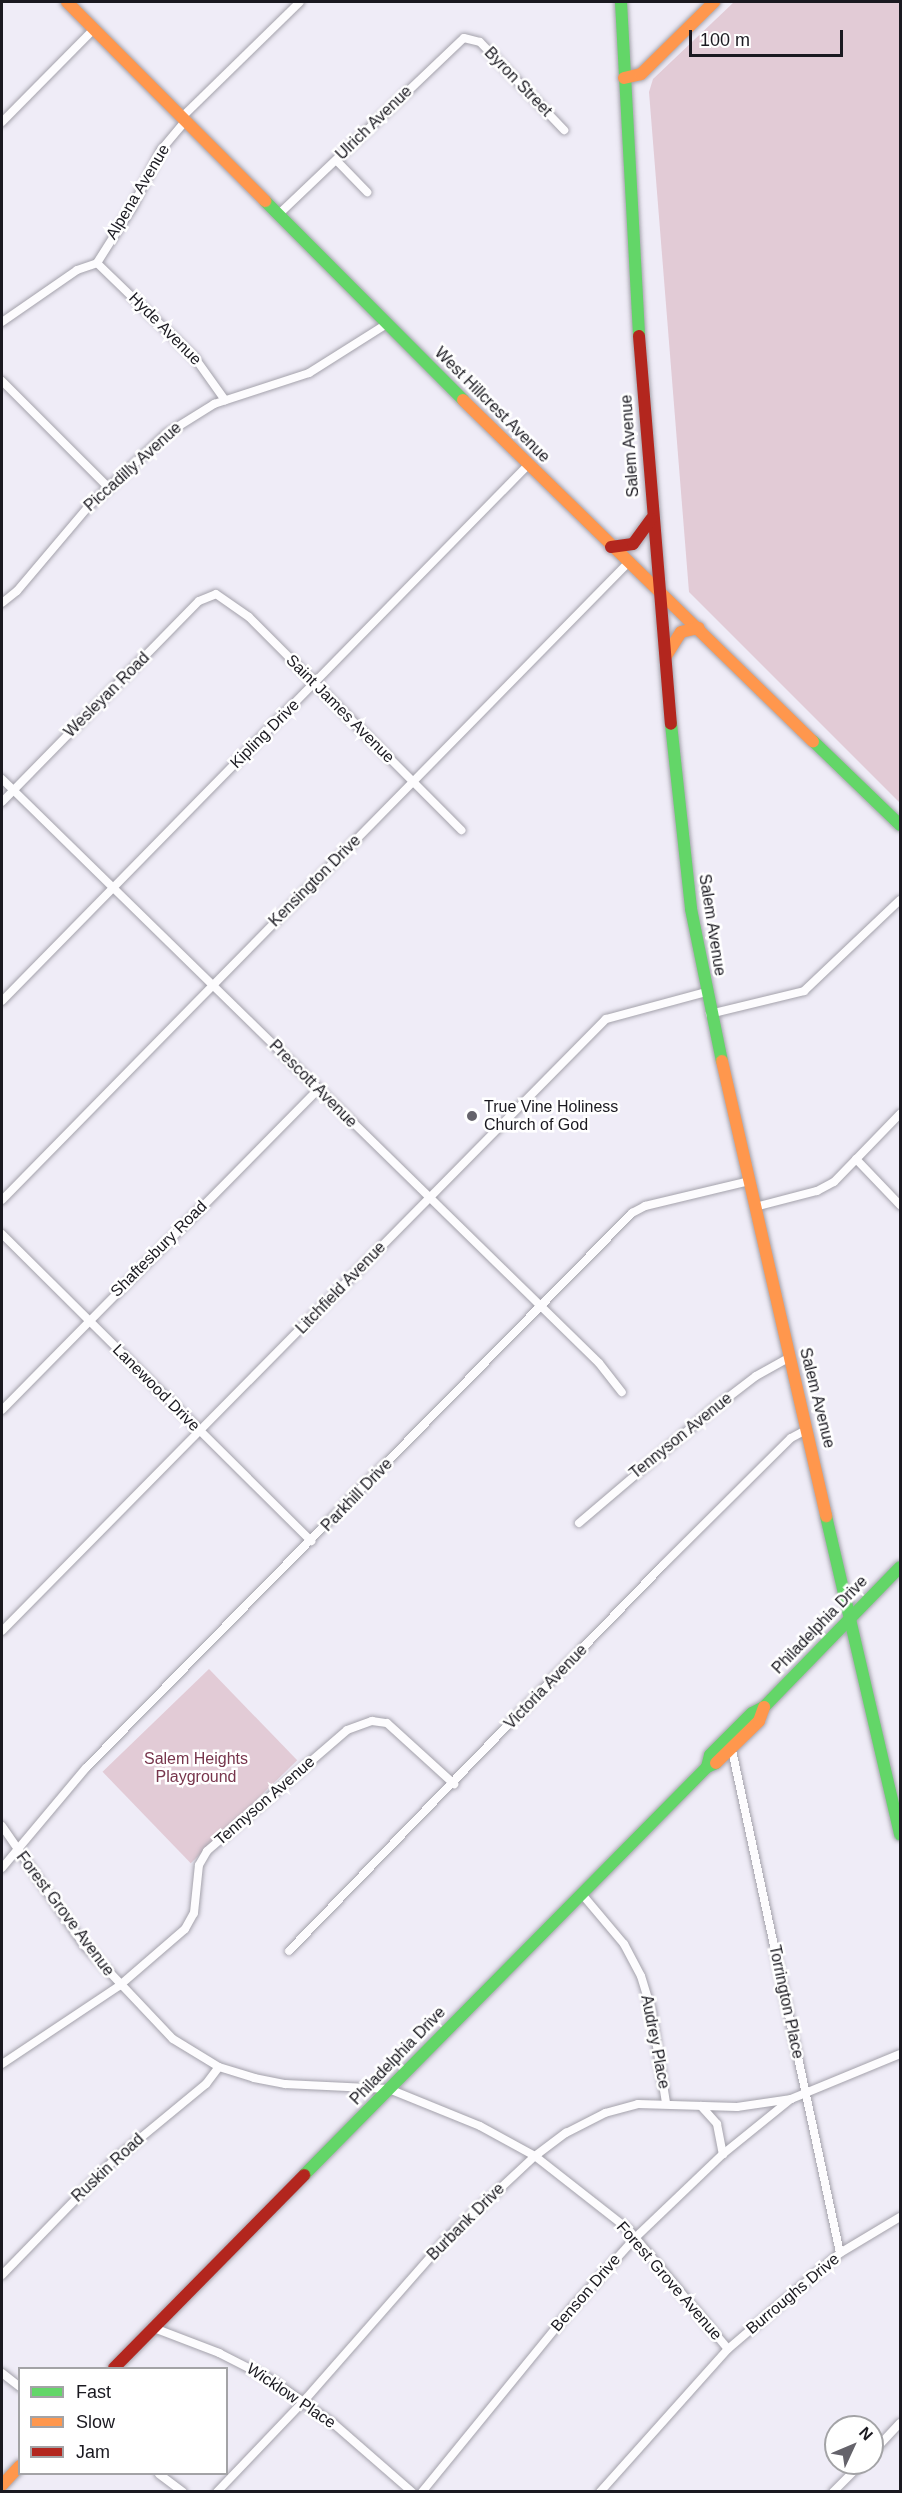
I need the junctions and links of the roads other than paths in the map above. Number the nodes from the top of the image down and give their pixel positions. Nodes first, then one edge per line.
1 (69, 2) edge
2 (300, 2) edge
3 (621, 2) edge
4 (714, 2) edge
5 (94, 29) junction
6 (471, 37) joint
7 (624, 78) junction
8 (184, 118) junction
9 (2, 122) edge
10 (564, 130) dead end
11 (336, 160) junction
12 (367, 192) dead end
13 (279, 214) junction
14 (98, 263) junction
15 (2, 322) edge
16 (388, 323) junction
17 (2, 381) edge
18 (225, 400) junction
19 (528, 465) junction
20 (108, 487) junction
21 (651, 517) junction
22 (611, 547) junction
23 (628, 563) junction
24 (658, 587) junction
25 (215, 594) joint
26 (2, 603) edge
27 (699, 628) junction
28 (666, 656) junction
29 (314, 685) junction
30 (2, 779) edge
31 (412, 782) junction
32 (13, 790) junction
33 (2, 802) edge
34 (900, 825) edge
35 (461, 830) dead end
36 (113, 888) junction
37 (900, 900) edge
38 (213, 985) junction
39 (706, 992) junction
40 (2, 1000) edge
41 (710, 1014) junction
42 (318, 1089) junction
43 (900, 1114) edge
44 (856, 1159) junction
45 (749, 1181) junction
46 (428, 1198) junction
47 (2, 1200) edge
48 (900, 1205) edge
49 (755, 1207) junction
50 (2, 1234) edge
51 (539, 1309) junction
52 (88, 1321) junction
53 (790, 1357) junction
54 (622, 1392) dead end
55 (2, 1410) edge
56 (808, 1429) junction
57 (200, 1431) junction
58 (579, 1523) dead end
59 (311, 1541) junction
60 (900, 1567) edge
61 (850, 1619) junction
62 (2, 1631) edge
63 (764, 1707) junction
64 (732, 1750) junction
65 (707, 1767) junction
66 (454, 1784) junction
67 (2, 1826) edge
68 (900, 1835) edge
69 (16, 1849) junction
70 (2, 1868) edge
71 (581, 1893) junction
72 (289, 1951) dead end
73 (119, 1986) junction
74 (900, 2054) edge
75 (2, 2064) edge
76 (219, 2067) junction
77 (389, 2089) junction
78 (805, 2093) junction
79 (791, 2099) junction
80 (666, 2103) junction
81 (701, 2106) junction
82 (723, 2154) junction
83 (535, 2156) junction
84 (900, 2217) edge
85 (635, 2238) junction
86 (840, 2253) junction
87 (2, 2275) edge
88 (154, 2328) junction
89 (728, 2349) junction
90 (115, 2367) edge
91 (2, 2373) edge
92 (18, 2385) edge
93 (303, 2402) junction
94 (900, 2423) edge
95 (884, 2440) edge
96 (18, 2468) edge
97 (160, 2475) edge
98 (850, 2475) edge
99 (2, 2485) edge
100 (183, 2492) edge
101 (217, 2492) edge
102 (412, 2492) edge
103 (422, 2492) edge
104 (600, 2492) edge
105 (833, 2492) edge

1 - 5 main road, West Hillcrest Avenue
2 - 8 street, Alpena Avenue
3 - 7 main road, Salem Avenue
4 - 7 main road
5 - 8 main road, West Hillcrest Avenue
5 - 9 street
6 - 10 street, Byron Street
6 - 11 street, Ulrich Avenue
7 - 21 main road, Salem Avenue
8 - 13 main road, West Hillcrest Avenue
8 - 14 street, Alpena Avenue
11 - 12 street
11 - 13 street, Ulrich Avenue
13 - 16 main road, West Hillcrest Avenue
14 - 15 street
14 - 18 street, Hyde Avenue
16 - 18 street, Piccadilly Avenue
16 - 19 main road, West Hillcrest Avenue
17 - 20 street
18 - 20 street, Piccadilly Avenue
19 - 22 main road, West Hillcrest Avenue
19 - 29 street, Kipling Drive
20 - 26 street, Piccadilly Avenue
21 - 22 main road
21 - 24 main road, Salem Avenue
22 - 23 main road, West Hillcrest Avenue
23 - 24 main road, West Hillcrest Avenue
23 - 31 street, Kensington Drive
24 - 27 main road, West Hillcrest Avenue
24 - 28 main road, Salem Avenue
25 - 29 street, Saint James Avenue
25 - 32 street, Wesleyan Road
27 - 28 main road
27 - 34 main road, West Hillcrest Avenue
28 - 39 main road, Salem Avenue
29 - 31 street, Saint James Avenue
29 - 36 street, Kipling Drive
30 - 32 street, Prescott Avenue
31 - 35 street, Saint James Avenue
31 - 38 street, Kensington Drive
32 - 33 street, Wesleyan Road
32 - 36 street, Prescott Avenue
36 - 38 street, Prescott Avenue
36 - 40 street, Kipling Drive
37 - 41 street
38 - 42 street, Prescott Avenue
38 - 47 street, Kensington Drive
39 - 41 main road, Salem Avenue
39 - 46 street, Litchfield Avenue
41 - 45 main road, Salem Avenue
42 - 46 street, Prescott Avenue
42 - 52 street, Shaftesbury Road
43 - 44 street
44 - 48 street
44 - 49 street
45 - 49 main road, Salem Avenue
45 - 51 street, Parkhill Drive
46 - 51 street, Prescott Avenue
46 - 57 street, Litchfield Avenue
49 - 53 main road, Salem Avenue
50 - 52 street, Lanewood Drive
51 - 54 street, Prescott Avenue
51 - 59 street, Parkhill Drive
52 - 55 street, Shaftesbury Road
52 - 57 street, Lanewood Drive
53 - 56 main road, Salem Avenue
53 - 58 street, Tennyson Avenue
56 - 61 main road, Salem Avenue
56 - 66 street, Victoria Avenue
57 - 59 street, Lanewood Drive
57 - 62 street, Litchfield Avenue
59 - 69 street, Parkhill Drive
60 - 61 main road, Philadelphia Drive
61 - 63 main road, Philadelphia Drive
61 - 68 main road, Salem Avenue
63 - 64 main road, Philadelphia Drive
63 - 65 main road, Philadelphia Drive
64 - 65 main road, Philadelphia Drive
64 - 78 street, Torrington Place
65 - 71 main road, Philadelphia Drive
66 - 72 street, Victoria Avenue
66 - 73 street, Tennyson Avenue
67 - 69 street, Forest Grove Avenue
69 - 70 street, Parkhill Drive
69 - 73 street, Forest Grove Avenue
71 - 77 main road, Philadelphia Drive
71 - 80 street, Audrey Place
73 - 75 street, Tennyson Avenue
73 - 76 street, Forest Grove Avenue
74 - 78 street, Benson Drive
76 - 77 street, Forest Grove Avenue
76 - 87 street, Ruskin Road
77 - 83 street, Forest Grove Avenue
77 - 88 main road, Philadelphia Drive
78 - 79 street, Benson Drive
78 - 86 street, Torrington Place
79 - 81 street, Burbank Drive
79 - 82 street, Benson Drive
80 - 81 street, Burbank Drive
80 - 83 street, Burbank Drive
81 - 82 street
82 - 85 street, Benson Drive
83 - 85 street, Forest Grove Avenue
83 - 93 street, Burbank Drive
84 - 86 street, Burroughs Drive
85 - 89 street, Forest Grove Avenue
85 - 103 street, Benson Drive
86 - 89 street, Burroughs Drive
88 - 90 main road, Philadelphia Drive
88 - 93 street, Wicklow Place
89 - 104 street, Burroughs Drive
91 - 92 street
93 - 101 street, Burbank Drive
93 - 102 street, Wicklow Place
94 - 95 street
96 - 99 main road
97 - 100 street
98 - 105 street

